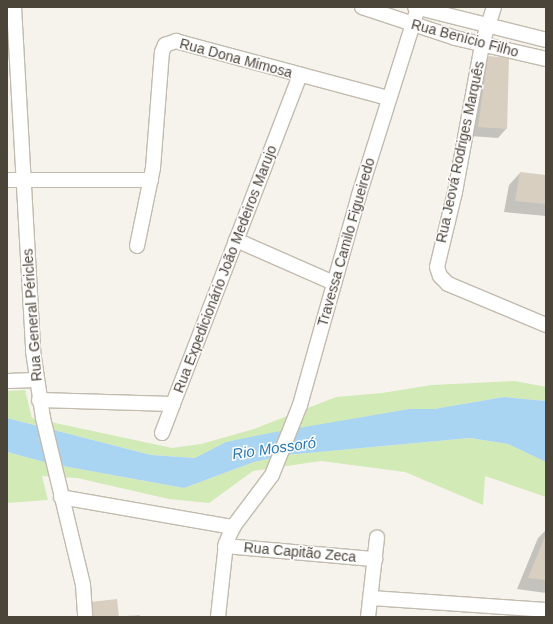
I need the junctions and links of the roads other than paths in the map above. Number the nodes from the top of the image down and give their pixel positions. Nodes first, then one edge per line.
1 (14, 7) edge
2 (362, 7) edge
3 (417, 7) edge
4 (494, 7) edge
5 (413, 25) junction
6 (487, 27) junction
7 (546, 40) edge
8 (482, 45) junction
9 (546, 59) edge
10 (300, 75) junction
11 (388, 98) junction
12 (23, 179) junction
13 (7, 180) edge
14 (151, 180) junction
15 (236, 240) junction
16 (137, 246) dead end
17 (334, 283) junction
18 (546, 325) edge
19 (36, 380) junction
20 (7, 381) edge
21 (39, 400) junction
22 (172, 404) junction
23 (162, 434) dead end
24 (59, 491) junction
25 (233, 527) junction
26 (377, 538) dead end
27 (225, 546) junction
28 (375, 559) junction
29 (370, 598) junction
30 (546, 610) edge
31 (85, 617) edge
32 (218, 617) edge
33 (368, 617) edge

1 - 12 street, Rua General Péricles
2 - 5 street, Rua Benício Filho
3 - 5 street, Travessa Camilo Figueiredo
3 - 6 street, Rua Benício Filho
4 - 6 street, Rua Jeová Rodriges Marquês
5 - 8 street, Rua Benício Filho
5 - 11 street, Travessa Camilo Figueiredo
6 - 7 street, Rua Benício Filho
6 - 8 street, Rua Jeová Rodriges Marquês
8 - 9 street, Rua Benício Filho
8 - 18 street, Rua Jeová Rodriges Marquês
10 - 11 street, Rua Dona Mimosa
10 - 14 street, Rua Dona Mimosa
10 - 15 street, Rua Expedicionário João Medeiros Marujo
11 - 17 street, Travessa Camilo Figueiredo
12 - 13 street
12 - 14 street
12 - 19 street, Rua General Péricles
14 - 16 street, Rua Dona Mimosa
15 - 17 street
15 - 22 street, Rua Expedicionário João Medeiros Marujo
17 - 25 street, Travessa Camilo Figueiredo
19 - 20 street
19 - 21 street, Rua General Péricles
21 - 22 street, Rua Expedicionário João Medeiros Marujo
21 - 24 street, Rua General Péricles
22 - 23 street
24 - 25 street
24 - 31 street, Rua General Péricles
25 - 27 street, Travessa Camilo Figueiredo
26 - 28 street
27 - 28 street, Rua Capitão Zeca
27 - 32 street, Travessa Camilo Figueiredo
28 - 29 street
29 - 30 street
29 - 33 street

